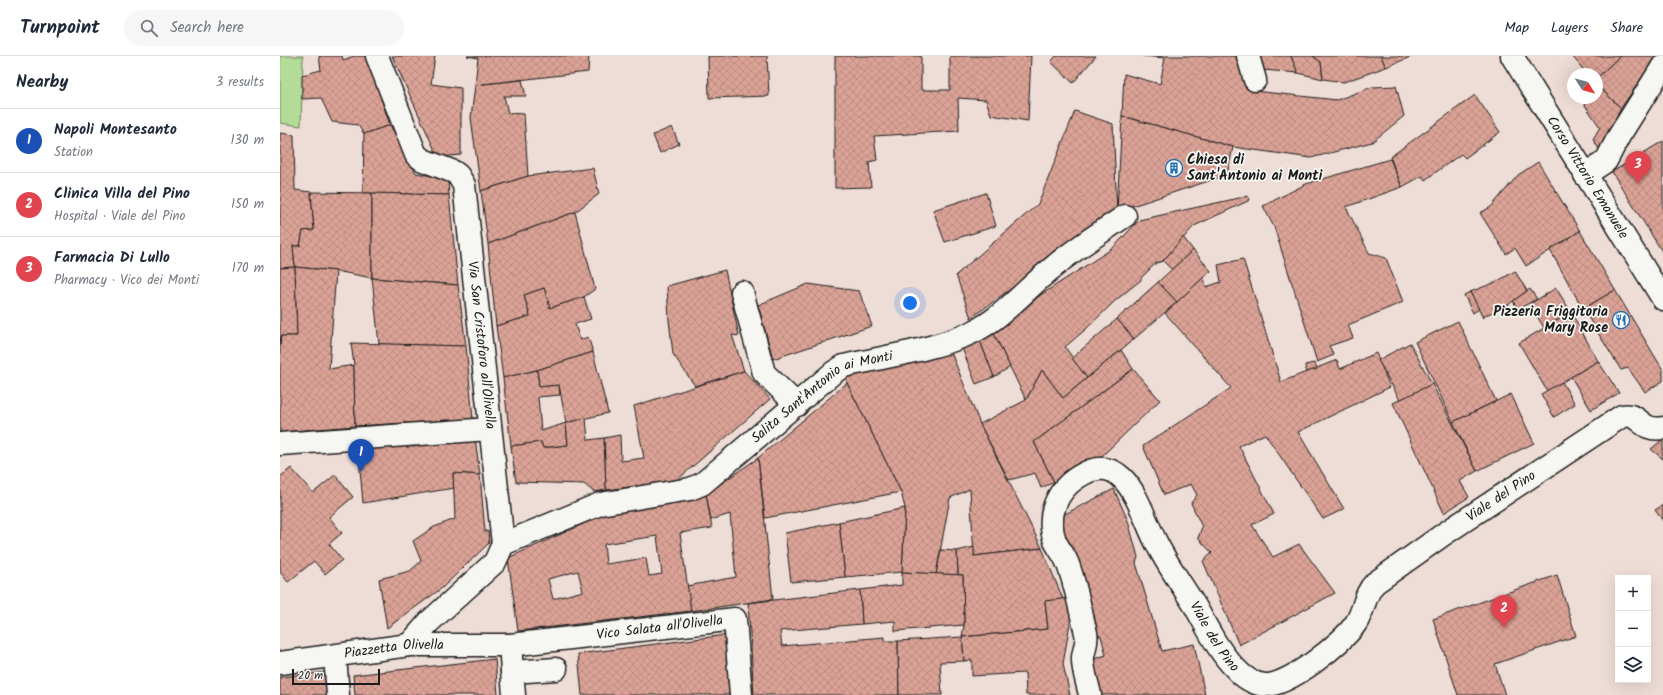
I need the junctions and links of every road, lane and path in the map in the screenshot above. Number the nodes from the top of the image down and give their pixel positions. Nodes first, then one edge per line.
1 (377, 56) edge
2 (1248, 56) edge
3 (1512, 56) edge
4 (1663, 66) edge
5 (1255, 80) dead end
6 (1583, 171) junction
7 (1125, 216) dead end
8 (742, 292) dead end
9 (1663, 299) edge
10 (797, 405) junction
11 (1663, 428) edge
12 (490, 429) junction
13 (280, 444) edge
14 (503, 544) junction
15 (409, 645) junction
16 (510, 645) junction
17 (335, 656) junction
18 (280, 663) edge
19 (556, 669) dead end
20 (512, 672) junction
21 (338, 695) edge
22 (514, 695) edge
23 (741, 695) edge
24 (1090, 695) edge

1 - 12 street, Via San Cristoforo all'Olivella
2 - 5 street
3 - 6 street, Corso Vittorio Emanuele
4 - 6 street
6 - 9 street, Corso Vittorio Emanuele
7 - 10 street, Salita Sant'Antonio ai Monti
8 - 10 street
10 - 14 street, Salita Sant'Antonio ai Monti
11 - 24 street, Viale del Pino
12 - 13 street
12 - 14 street, Via San Cristoforo all'Olivella
14 - 15 street
15 - 16 street, Piazzetta Olivella
15 - 17 street, Piazzetta Olivella
16 - 20 street
16 - 23 street, Vico Salata all'Olivella
17 - 18 street, Piazzetta Olivella
17 - 21 street
19 - 20 street
20 - 22 street

